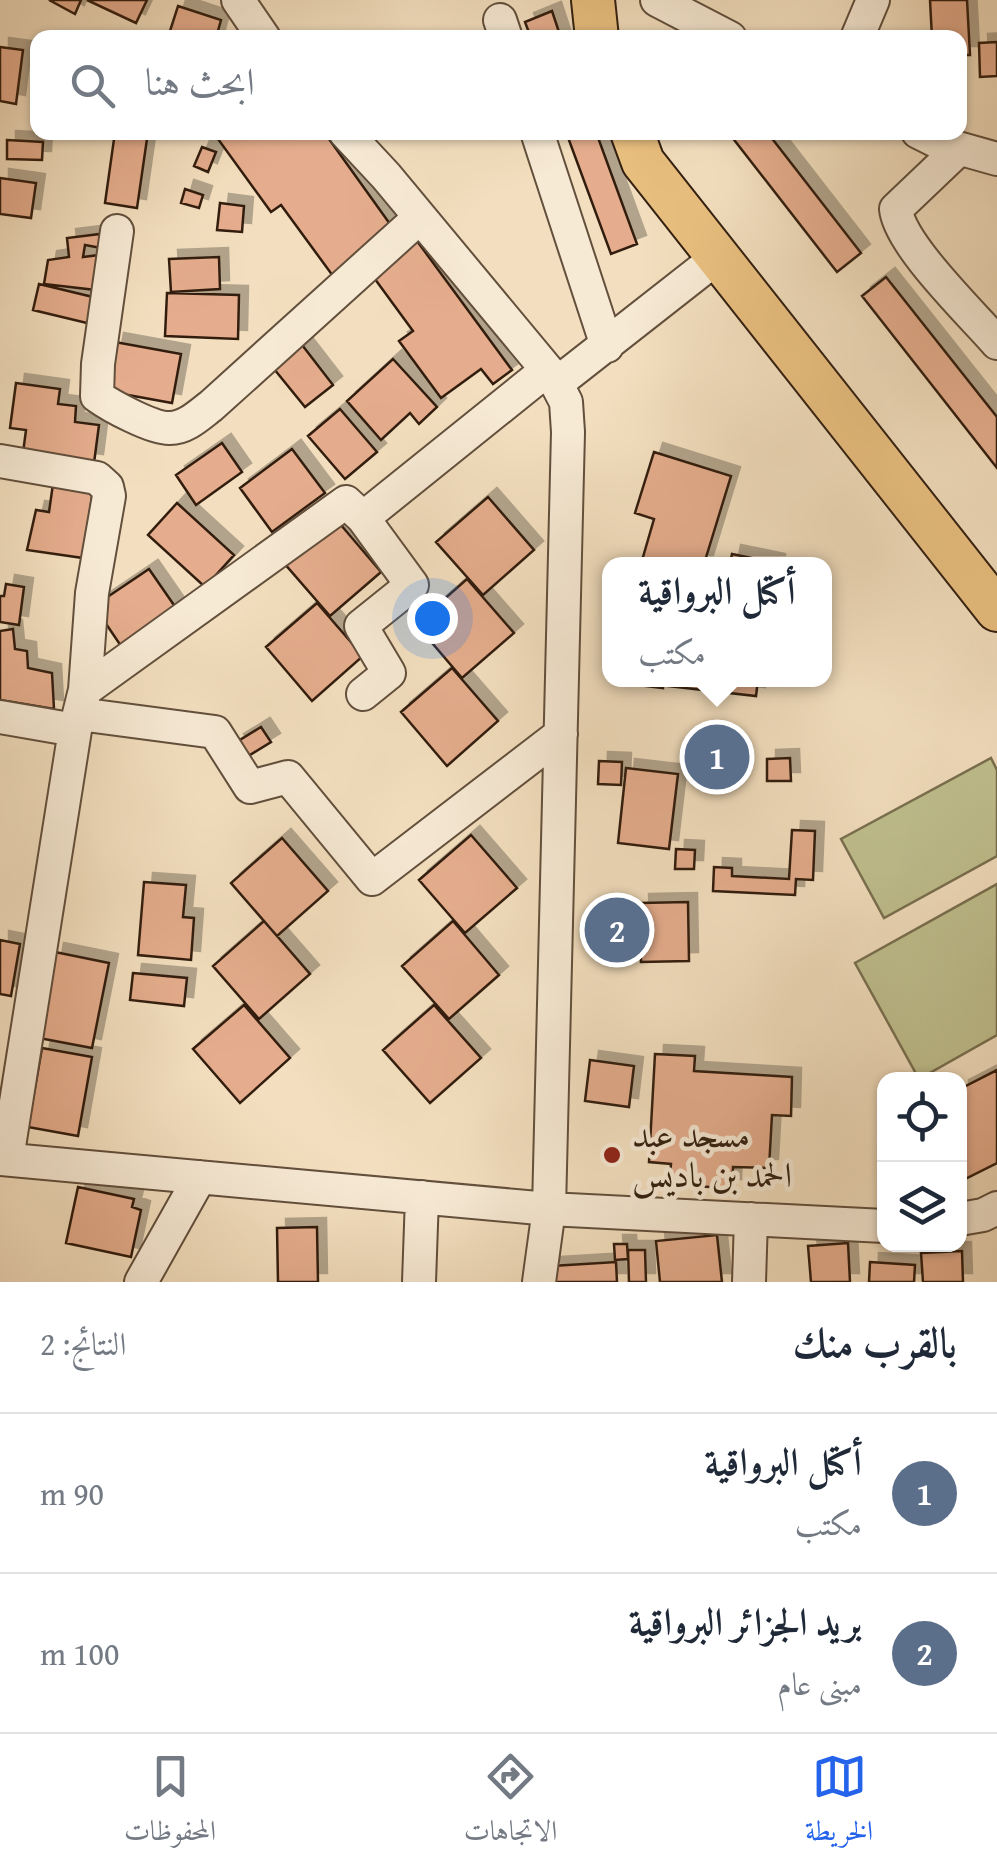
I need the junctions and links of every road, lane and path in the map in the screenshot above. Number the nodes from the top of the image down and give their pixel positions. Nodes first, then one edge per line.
1 (238, 0) edge
2 (593, 0) edge
3 (657, 0) edge
4 (873, 0) edge
5 (259, 30) edge
6 (596, 30) edge
7 (715, 30) edge
8 (860, 30) edge
9 (352, 140) edge
10 (540, 140) edge
11 (635, 140) edge
12 (937, 140) edge
13 (959, 149) junction
14 (997, 159) edge
15 (419, 218) junction
16 (117, 232) dead end
17 (718, 257) junction
18 (997, 342) edge
19 (607, 346) junction
20 (552, 377) junction
21 (0, 460) edge
22 (363, 518) junction
23 (997, 610) edge
24 (362, 694) dead end
25 (80, 711) junction
26 (0, 717) edge
27 (561, 734) junction
28 (4, 1159) edge
29 (200, 1177) junction
30 (422, 1197) junction
31 (549, 1209) junction
32 (750, 1219) junction
33 (877, 1226) edge
34 (141, 1282) edge
35 (418, 1282) edge
36 (539, 1282) edge
37 (750, 1282) edge

1 - 5 street
2 - 6 main road
3 - 7 street
4 - 8 street
9 - 15 street
10 - 19 street
11 - 17 main road
12 - 13 street
13 - 14 street
13 - 18 street
15 - 16 street
15 - 20 street
17 - 19 street
17 - 23 main road
19 - 20 street
20 - 22 street
20 - 27 street
21 - 25 street
22 - 24 street
22 - 25 street
25 - 26 street
25 - 27 street
25 - 28 street
27 - 31 street
28 - 29 street
29 - 30 street
29 - 34 street
30 - 31 street
30 - 35 street
31 - 32 street
31 - 36 street
32 - 33 street
32 - 37 street

